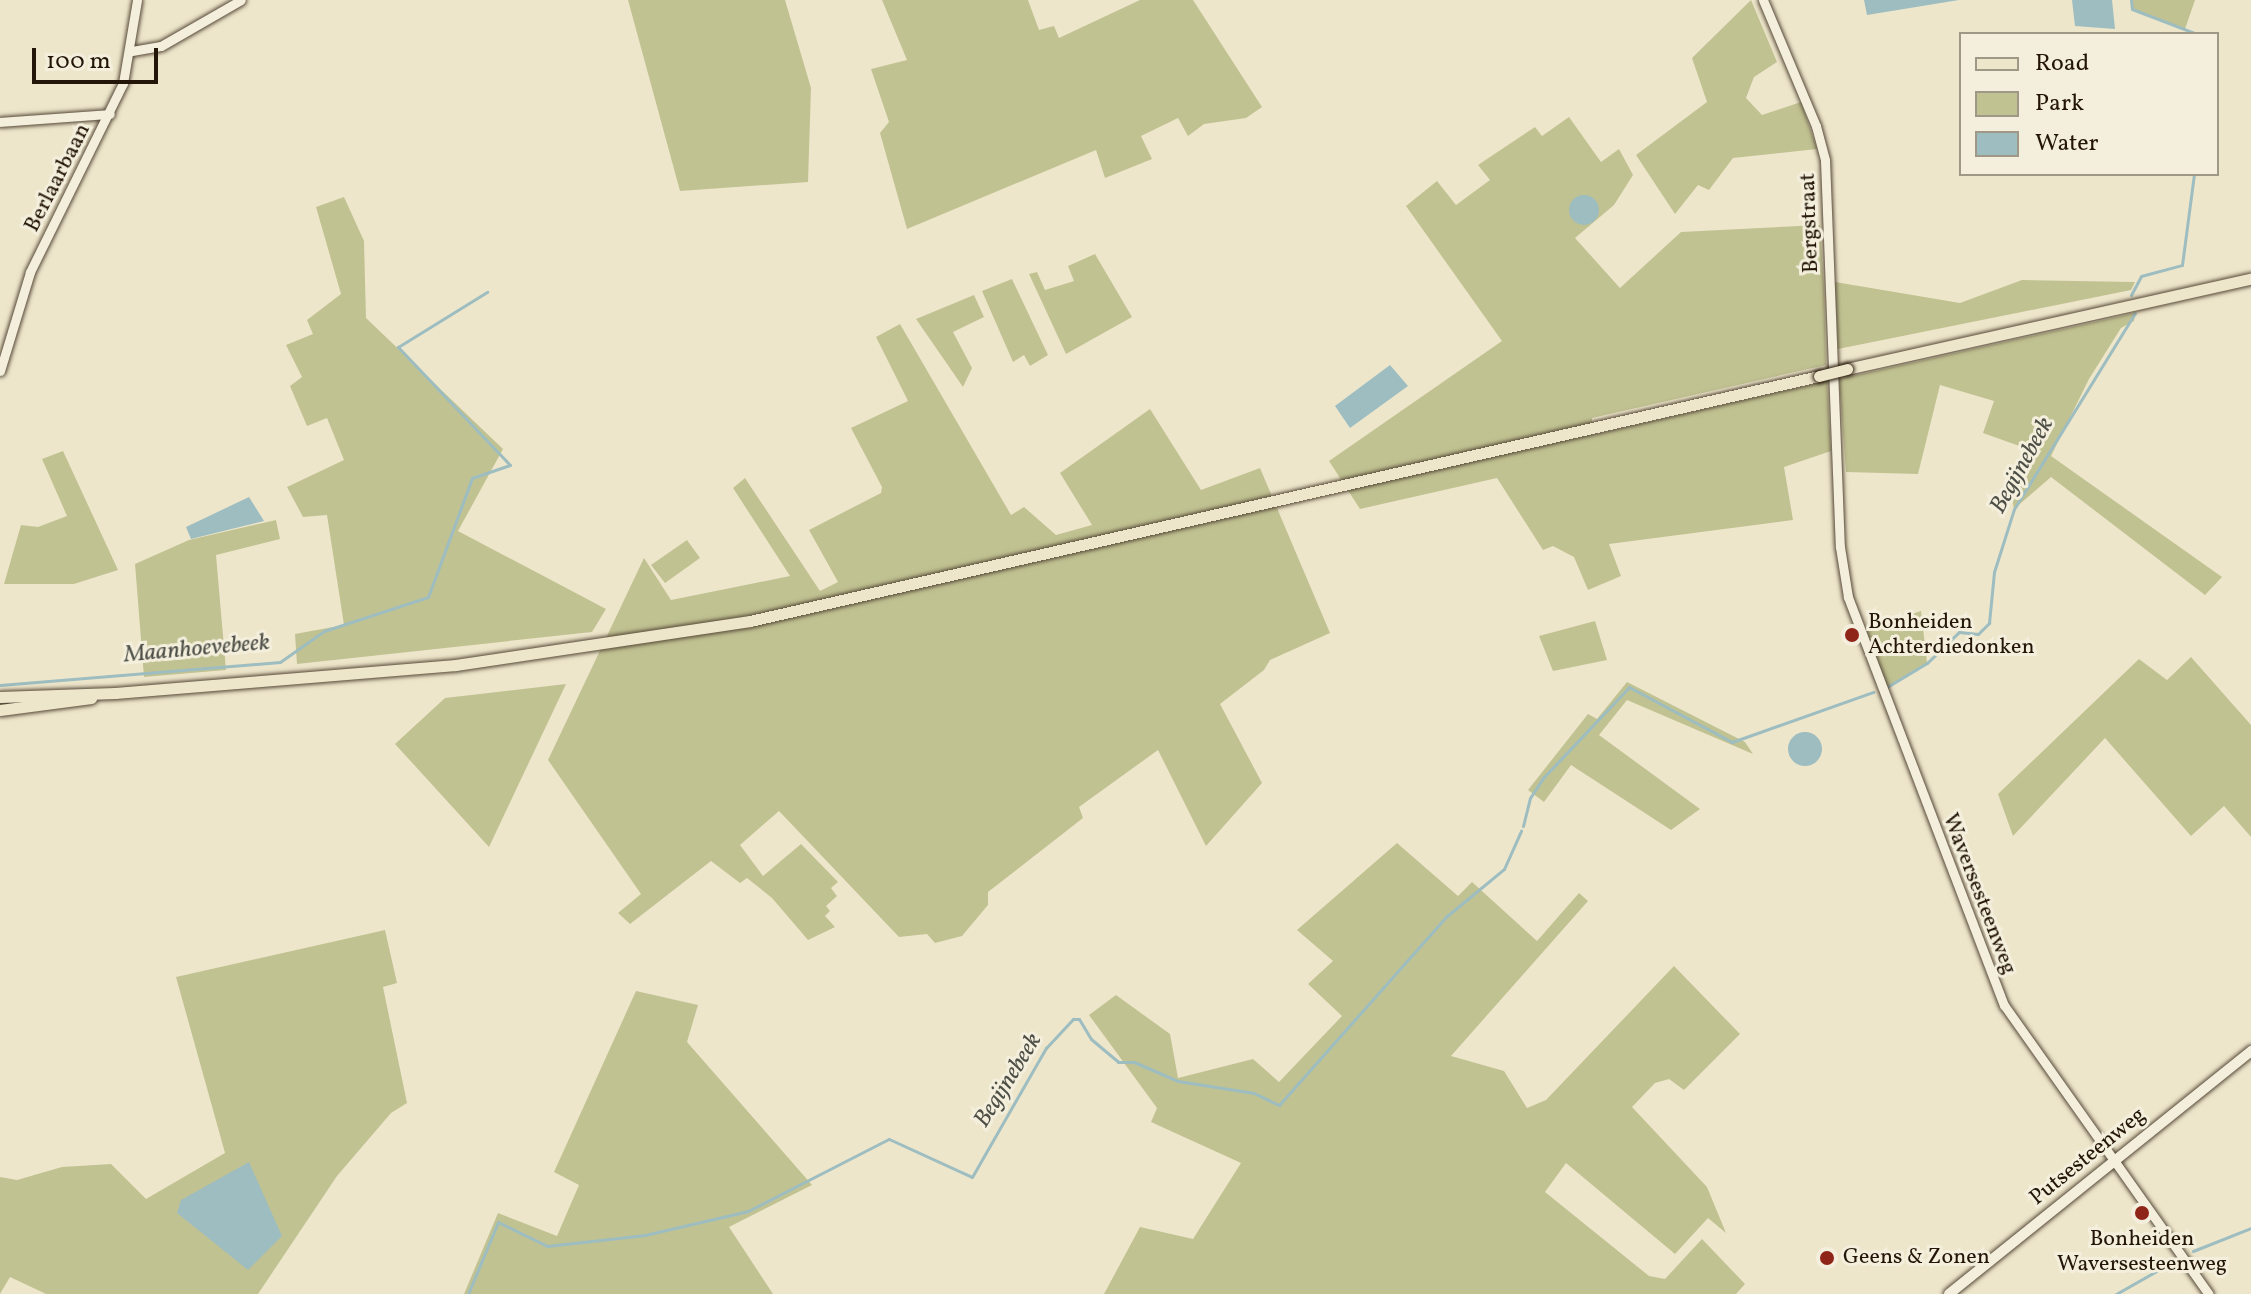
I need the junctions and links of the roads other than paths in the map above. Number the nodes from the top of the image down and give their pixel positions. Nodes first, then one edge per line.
1 (137, 0) edge
2 (241, 0) edge
3 (1763, 0) edge
4 (132, 51) junction
5 (110, 114) junction
6 (0, 122) edge
7 (2251, 279) edge
8 (0, 371) edge
9 (1837, 455) joint
10 (115, 693) junction
11 (0, 697) edge
12 (0, 710) edge
13 (2251, 1051) edge
14 (2114, 1161) junction
15 (1949, 1294) edge
16 (2209, 1294) edge

1 - 4 street, Berlaarbaan
2 - 4 street
3 - 9 street, Bergstraat
4 - 5 street, Berlaarbaan
5 - 6 street
5 - 8 street, Berlaarbaan
7 - 10 main road, bridge
9 - 14 street, Waversesteenweg
10 - 11 main road
10 - 12 main road
13 - 14 main road, Putsesteenweg
14 - 15 main road, Putsesteenweg
14 - 16 street, Waversesteenweg

